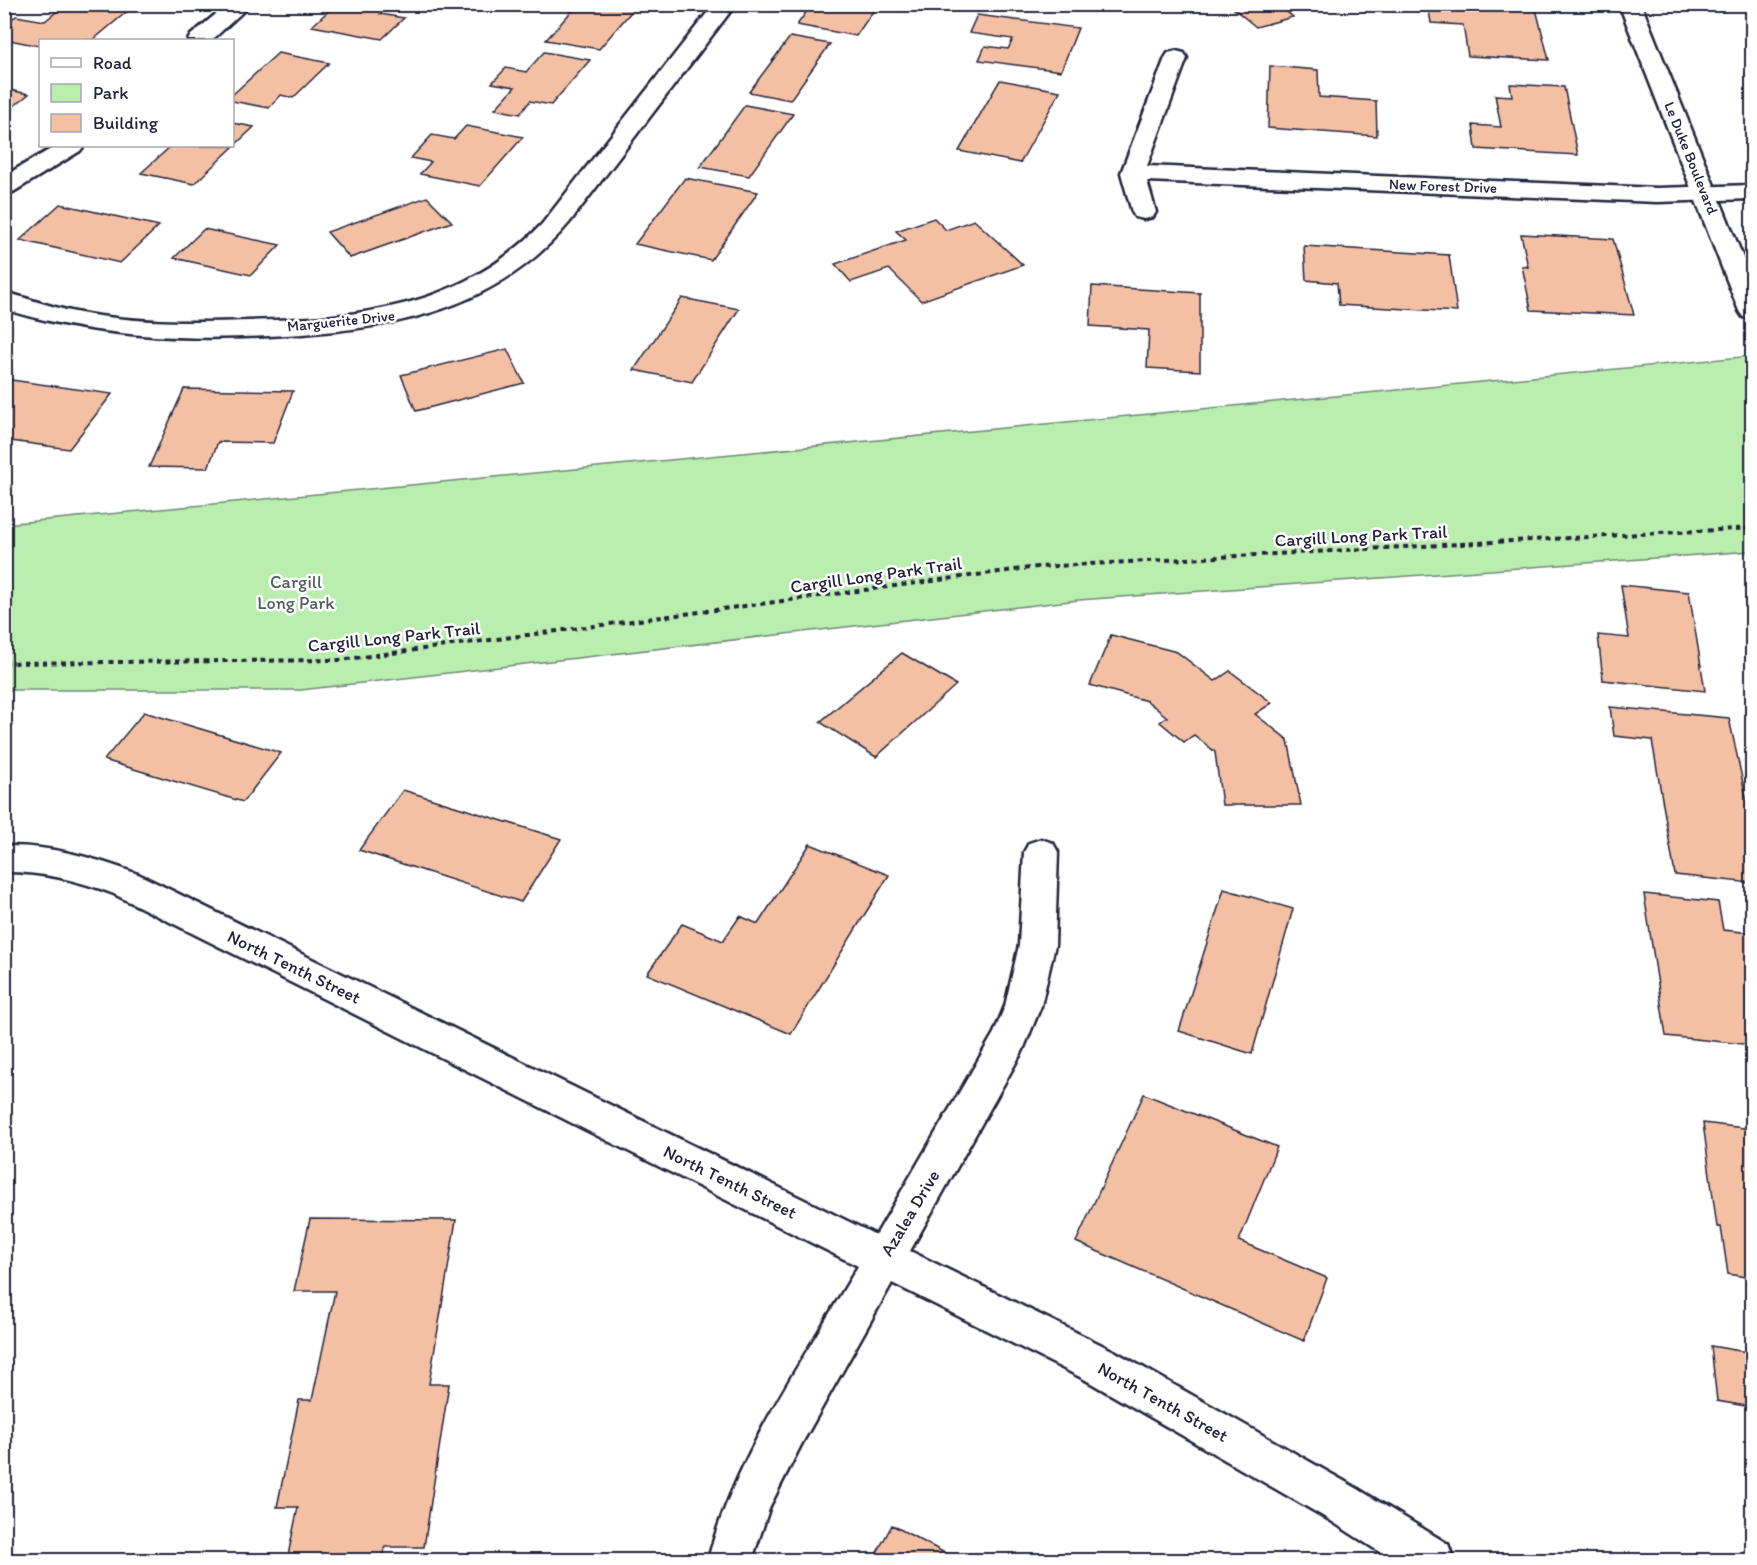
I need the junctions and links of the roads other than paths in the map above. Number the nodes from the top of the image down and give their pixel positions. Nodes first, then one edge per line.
1 (241, 4) edge
2 (726, 4) edge
3 (1630, 4) edge
4 (200, 39) edge
5 (1176, 58) dead end
6 (70, 147) edge
7 (1133, 173) junction
8 (4, 187) edge
9 (1752, 192) edge
10 (1705, 194) junction
11 (1144, 212) dead end
12 (4, 300) edge
13 (1752, 311) edge
14 (1041, 852) dead end
15 (4, 859) edge
16 (883, 1258) junction
17 (730, 1560) edge
18 (1432, 1560) edge

1 - 4 street
2 - 12 street, Marguerite Drive
3 - 10 street, Le Duke Boulevard
5 - 7 street
6 - 8 street
7 - 10 street, New Forest Drive
7 - 11 street
9 - 10 street, New Forest Drive
10 - 13 street, Le Duke Boulevard
14 - 16 street, Azalea Drive
15 - 16 street, North Tenth Street
16 - 17 street, Azalea Drive
16 - 18 street, North Tenth Street

